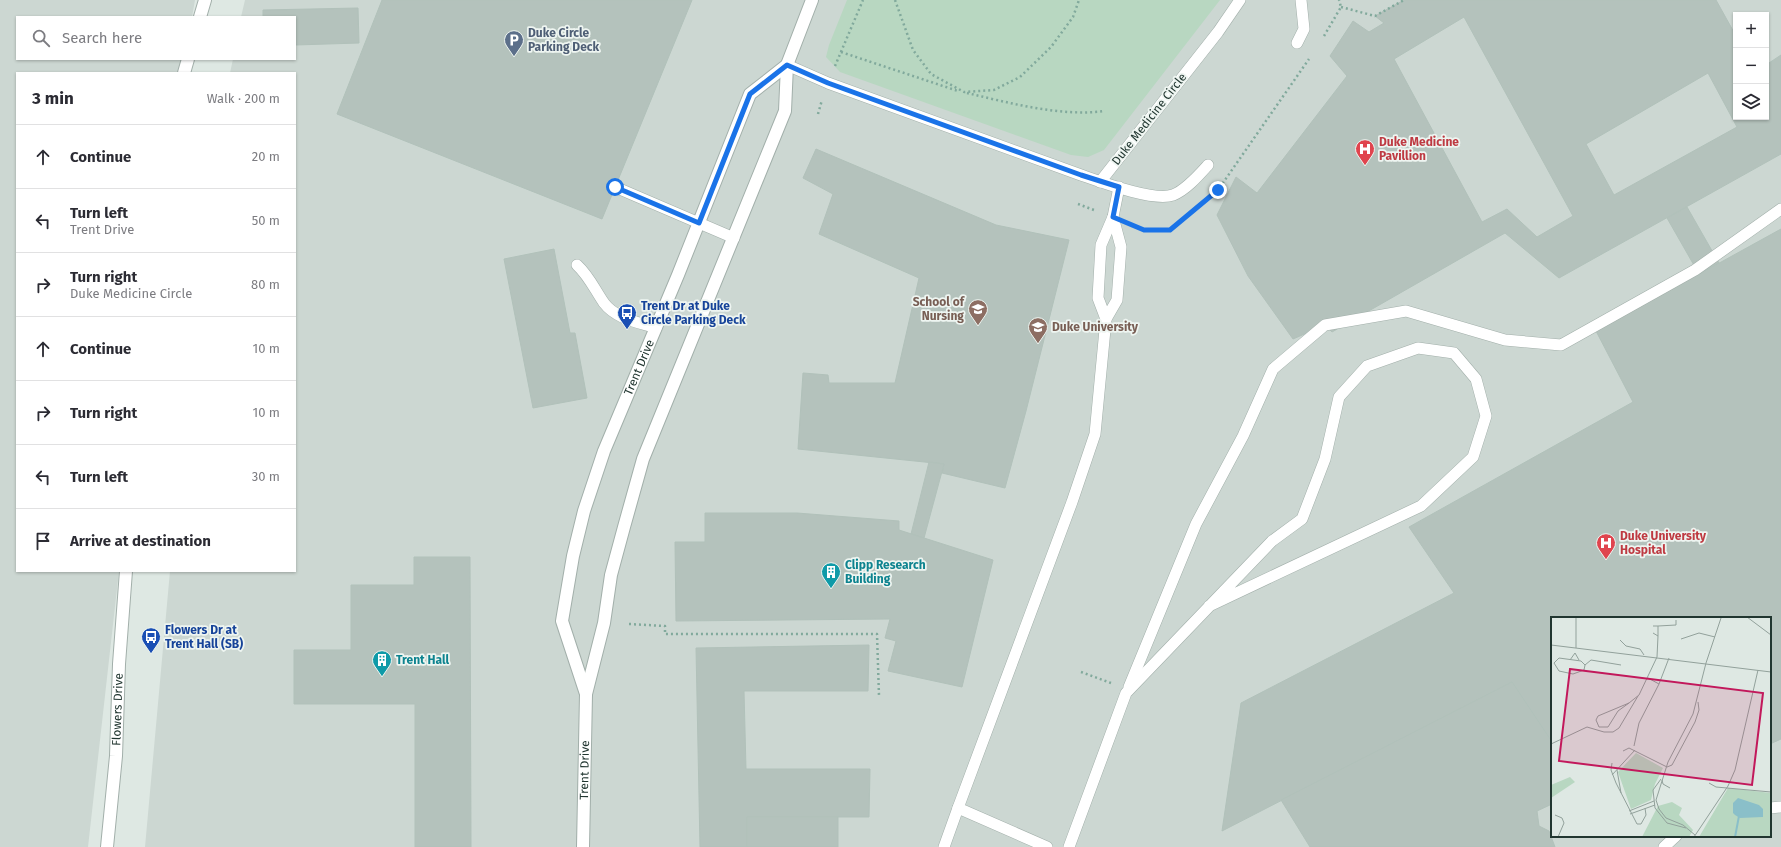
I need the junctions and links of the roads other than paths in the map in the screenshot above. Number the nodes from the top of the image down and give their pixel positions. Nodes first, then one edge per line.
1 (205, 0) edge
2 (812, 0) edge
3 (1240, 0) edge
4 (1301, 0) edge
5 (200, 16) edge
6 (1297, 43) dead end
7 (188, 60) edge
8 (787, 65) junction
9 (184, 72) edge
10 (1208, 165) dead end
11 (1100, 182) junction
12 (615, 187) dead end
13 (1119, 187) junction
14 (1781, 209) edge
15 (1113, 217) junction
16 (699, 223) junction
17 (734, 238) junction
18 (577, 265) dead end
19 (1106, 319) junction
20 (656, 328) junction
21 (126, 572) edge
22 (1209, 606) junction
23 (1126, 693) junction
24 (586, 694) junction
25 (1781, 807) edge
26 (958, 808) junction
27 (1771, 808) edge
28 (1675, 837) edge
29 (106, 847) edge
30 (583, 847) edge
31 (944, 847) edge
32 (1047, 847) edge
33 (1069, 847) edge
34 (1664, 847) edge

1 - 5 street
2 - 8 street, Trent Drive
3 - 11 lane, Duke Medicine Circle
4 - 6 lane
7 - 9 street
8 - 11 lane
8 - 16 street, Trent Drive
8 - 17 street, Trent Drive
10 - 13 lane
11 - 13 lane
12 - 16 lane
13 - 15 lane
14 - 23 lane
15 - 19 lane
15 - 19 lane
16 - 17 lane
16 - 20 street, Trent Drive
17 - 24 street, Trent Drive
18 - 20 lane
19 - 26 lane
20 - 24 street, Trent Drive
21 - 29 street, Flowers Drive
22 - 22 lane
22 - 23 lane
23 - 33 lane
24 - 30 street, Trent Drive
25 - 27 lane
26 - 31 lane
26 - 32 lane
28 - 34 lane

